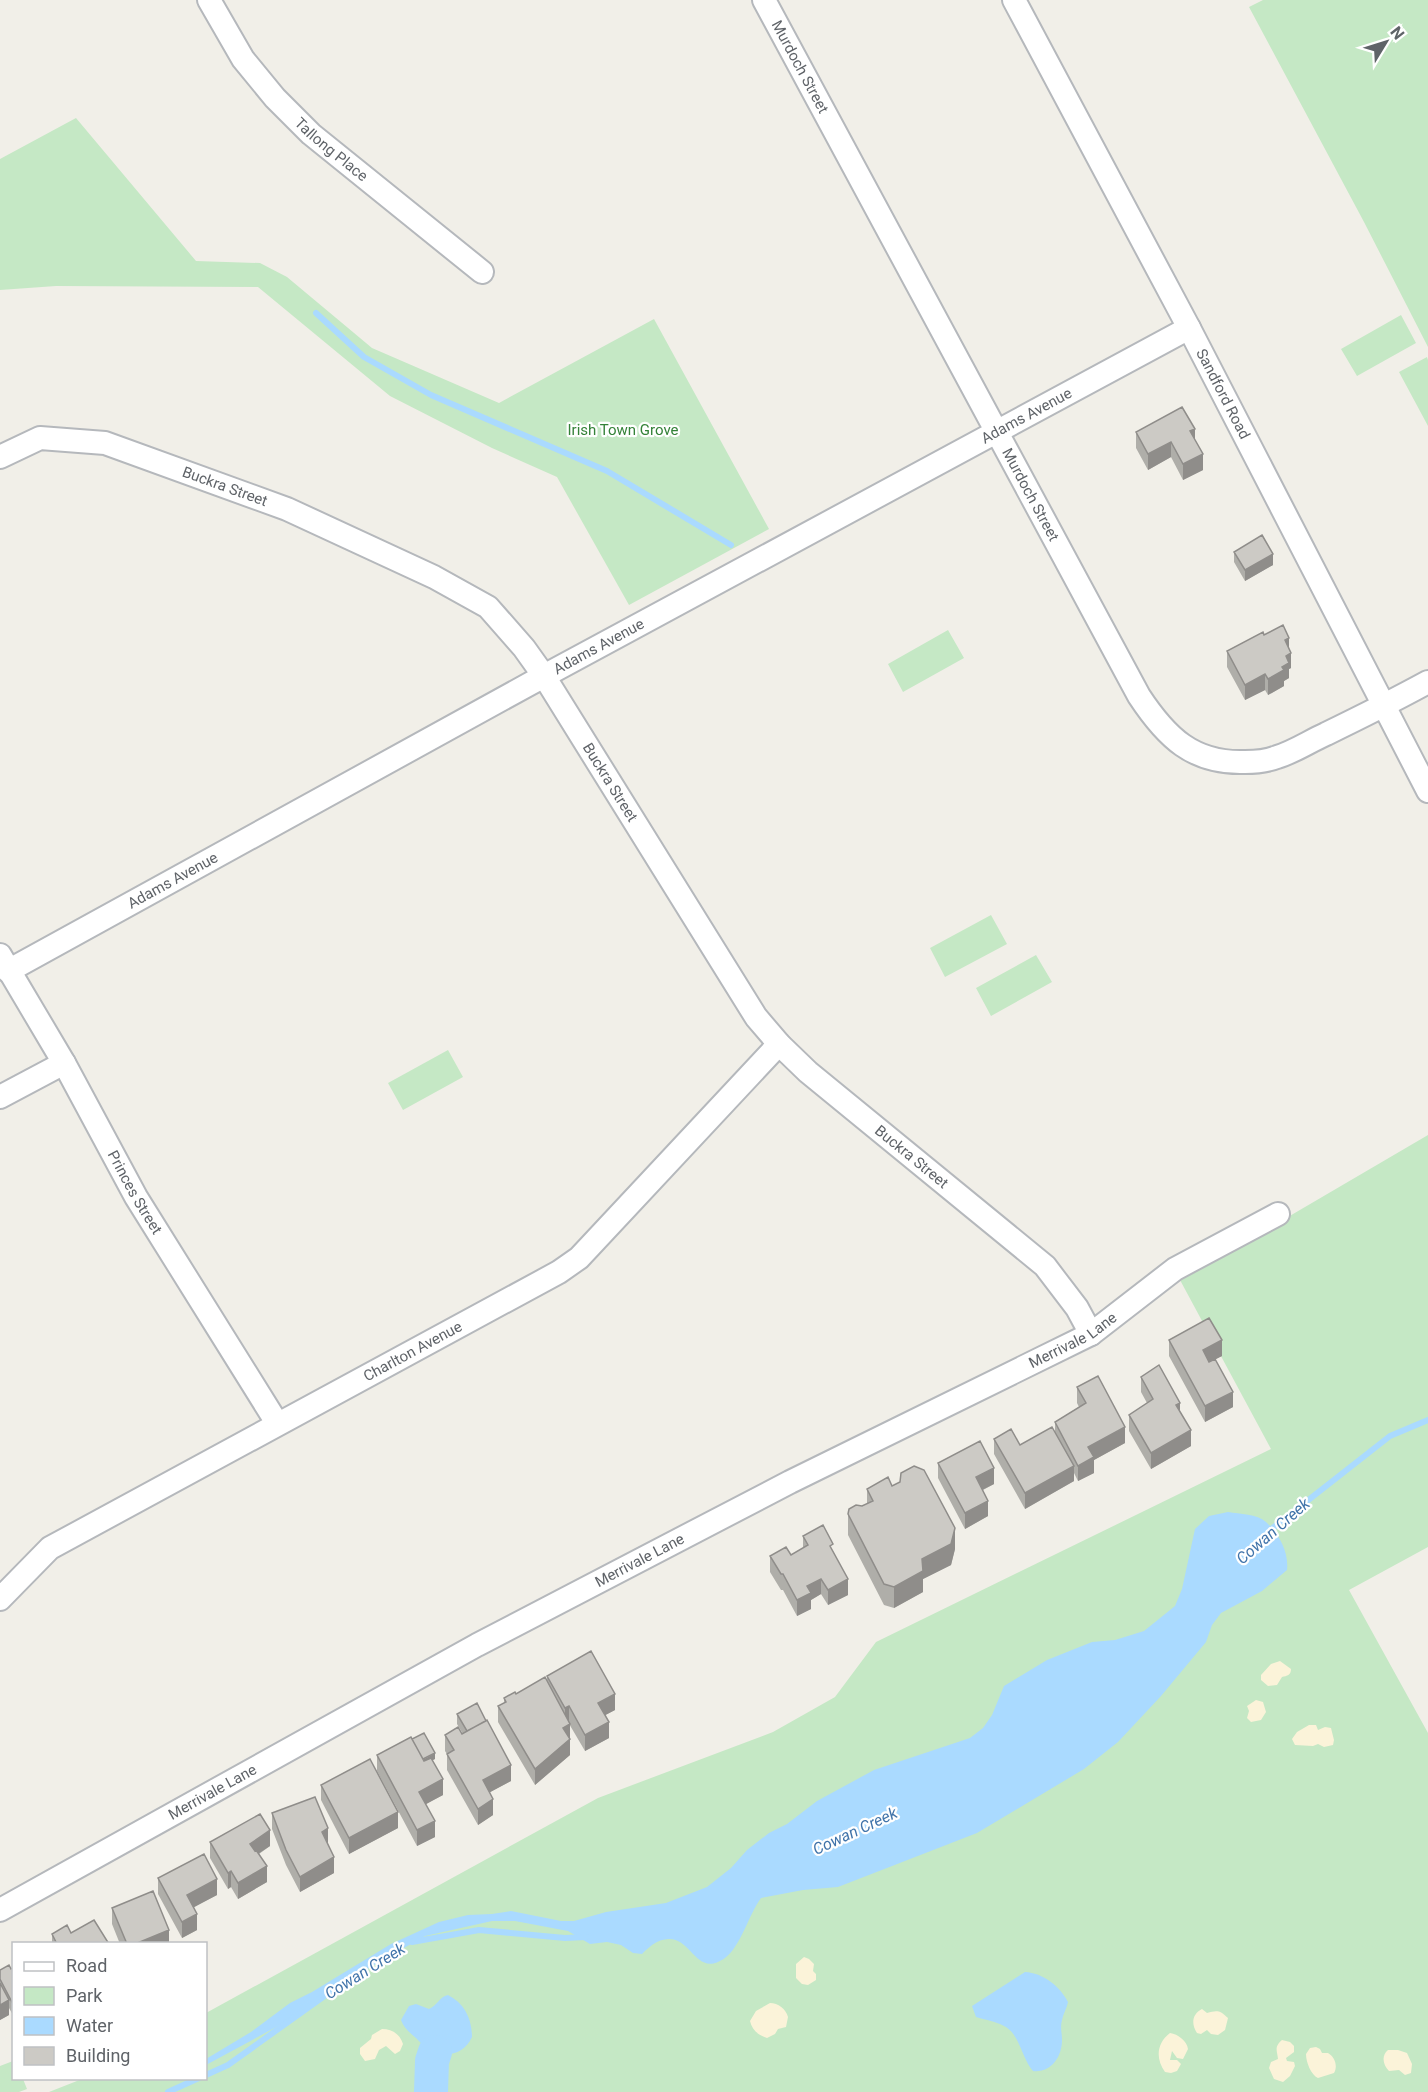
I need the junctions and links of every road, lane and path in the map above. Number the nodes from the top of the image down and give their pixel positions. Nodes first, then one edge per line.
1 (209, 0) edge
2 (764, 0) edge
3 (1014, 0) edge
4 (482, 272) dead end
5 (1189, 327) junction
6 (998, 431) junction
7 (0, 457) edge
8 (543, 676) junction
9 (1428, 682) edge
10 (1385, 705) junction
11 (1428, 790) edge
12 (4, 963) edge
13 (779, 1044) junction
14 (64, 1064) junction
15 (0, 1097) edge
16 (1278, 1214) dead end
17 (1091, 1334) junction
18 (277, 1423) junction
19 (0, 1599) edge
20 (0, 1910) edge

1 - 4 street, Tallong Place
2 - 6 street, Murdoch Street
3 - 5 street, Sandford Road
5 - 6 street, Adams Avenue
5 - 10 street, Sandford Road
6 - 8 street, Adams Avenue
6 - 10 street, Murdoch Street
7 - 8 street, Buckra Street
8 - 12 street, Adams Avenue
8 - 13 street, Buckra Street
9 - 10 street, Murdoch Street
10 - 11 street, Sandford Road
12 - 14 street, Princes Street
13 - 17 street, Buckra Street
13 - 18 street, Charlton Avenue
14 - 15 street
14 - 18 street, Princes Street
16 - 17 street, Merrivale Lane
17 - 20 street, Merrivale Lane
18 - 19 street, Charlton Avenue

